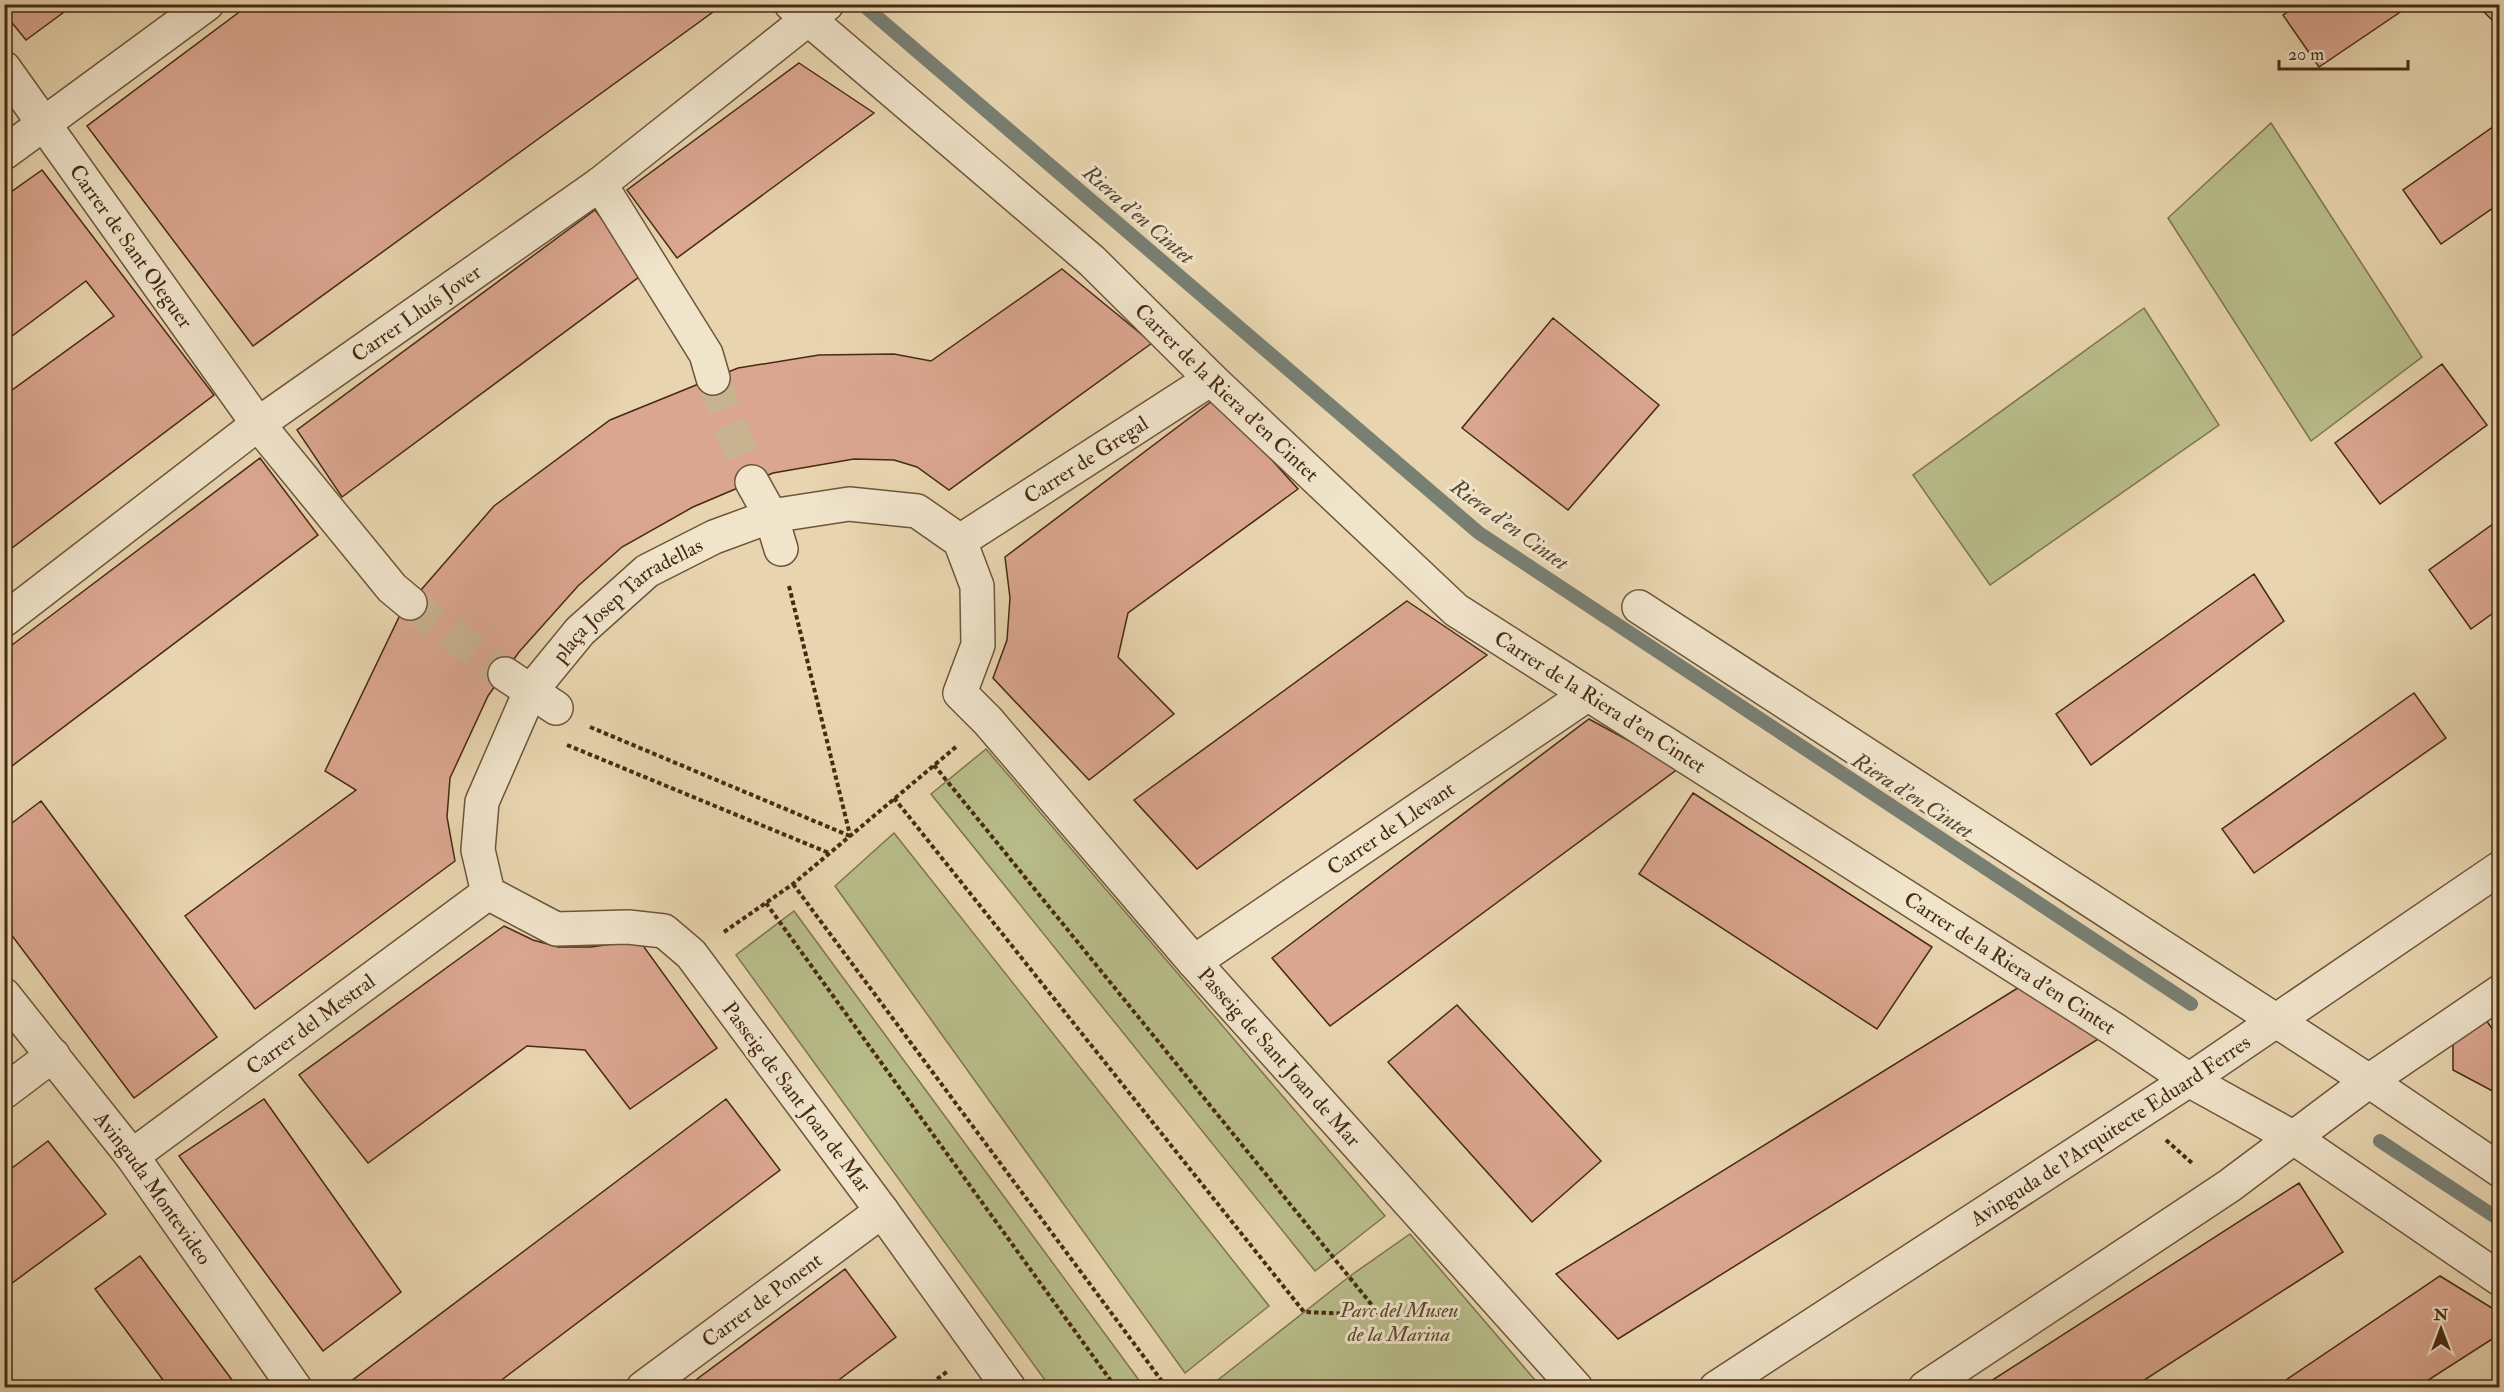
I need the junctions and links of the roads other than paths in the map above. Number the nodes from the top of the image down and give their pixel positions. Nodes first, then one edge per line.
1 (207, 4) edge
2 (809, 9) edge
3 (4, 68) edge
4 (45, 123) junction
5 (4, 153) edge
6 (600, 184) junction
7 (713, 378) tunnel mouth
8 (1211, 379) junction
9 (258, 424) junction
10 (752, 482) tunnel mouth
11 (771, 516) junction
12 (960, 541) junction
13 (781, 549) dead end
14 (410, 603) tunnel mouth
15 (1639, 607) dead end
16 (4, 620) edge
17 (1588, 694) junction
18 (2499, 867) edge
19 (488, 893) junction
20 (1194, 962) junction
21 (2499, 992) edge
22 (4, 995) edge
23 (2276, 1021) junction
24 (53, 1055) junction
25 (2188, 1080) junction
26 (2369, 1081) junction
27 (4, 1092) edge
28 (2294, 1138) junction
29 (132, 1156) junction
30 (2499, 1170) edge
31 (882, 1211) junction
32 (2499, 1279) edge
33 (295, 1388) edge
34 (644, 1388) edge
35 (1009, 1388) edge
36 (1575, 1388) edge
37 (1716, 1388) edge
38 (1925, 1388) edge

1 - 4 street
2 - 6 street, Carrer Lluís Jover
2 - 8 street, Carrer de la Riera d'en Cintet
3 - 4 street, Carrer de Sant Oleguer
4 - 5 street
4 - 9 street, Carrer de Sant Oleguer
6 - 7 street
6 - 9 street, Carrer Lluís Jover
8 - 12 street, Carrer de Gregal
8 - 17 street, Carrer de la Riera d'en Cintet
9 - 14 street, Carrer de Sant Oleguer
9 - 16 street, Carrer Lluís Jover
10 - 11 street
11 - 12 street, plaça Josep Tarradellas
11 - 13 street
11 - 19 street, plaça Josep Tarradellas
12 - 20 street, Passeig de Sant Joan de Mar
15 - 23 street
17 - 20 street, Carrer de Llevant
17 - 25 street, Carrer de la Riera d'en Cintet
18 - 23 street, Avinguda de l'Arquitecte Eduard Ferres
19 - 29 street, Carrer del Mestral
19 - 31 street, Passeig de Sant Joan de Mar
20 - 36 street, Passeig de Sant Joan de Mar
21 - 26 street
22 - 24 street, Avinguda Montevideo
23 - 25 street, Avinguda de l'Arquitecte Eduard Ferres
23 - 26 street
24 - 27 street
24 - 29 street, Avinguda Montevideo
25 - 28 street, Carrer de la Riera d'en Cintet
25 - 37 street, Avinguda de l'Arquitecte Eduard Ferres
26 - 28 street
26 - 30 street
28 - 32 street, Carrer de la Riera d'en Cintet
28 - 38 street
29 - 33 street, Avinguda Montevideo
31 - 34 street, Carrer de Ponent
31 - 35 street, Passeig de Sant Joan de Mar

